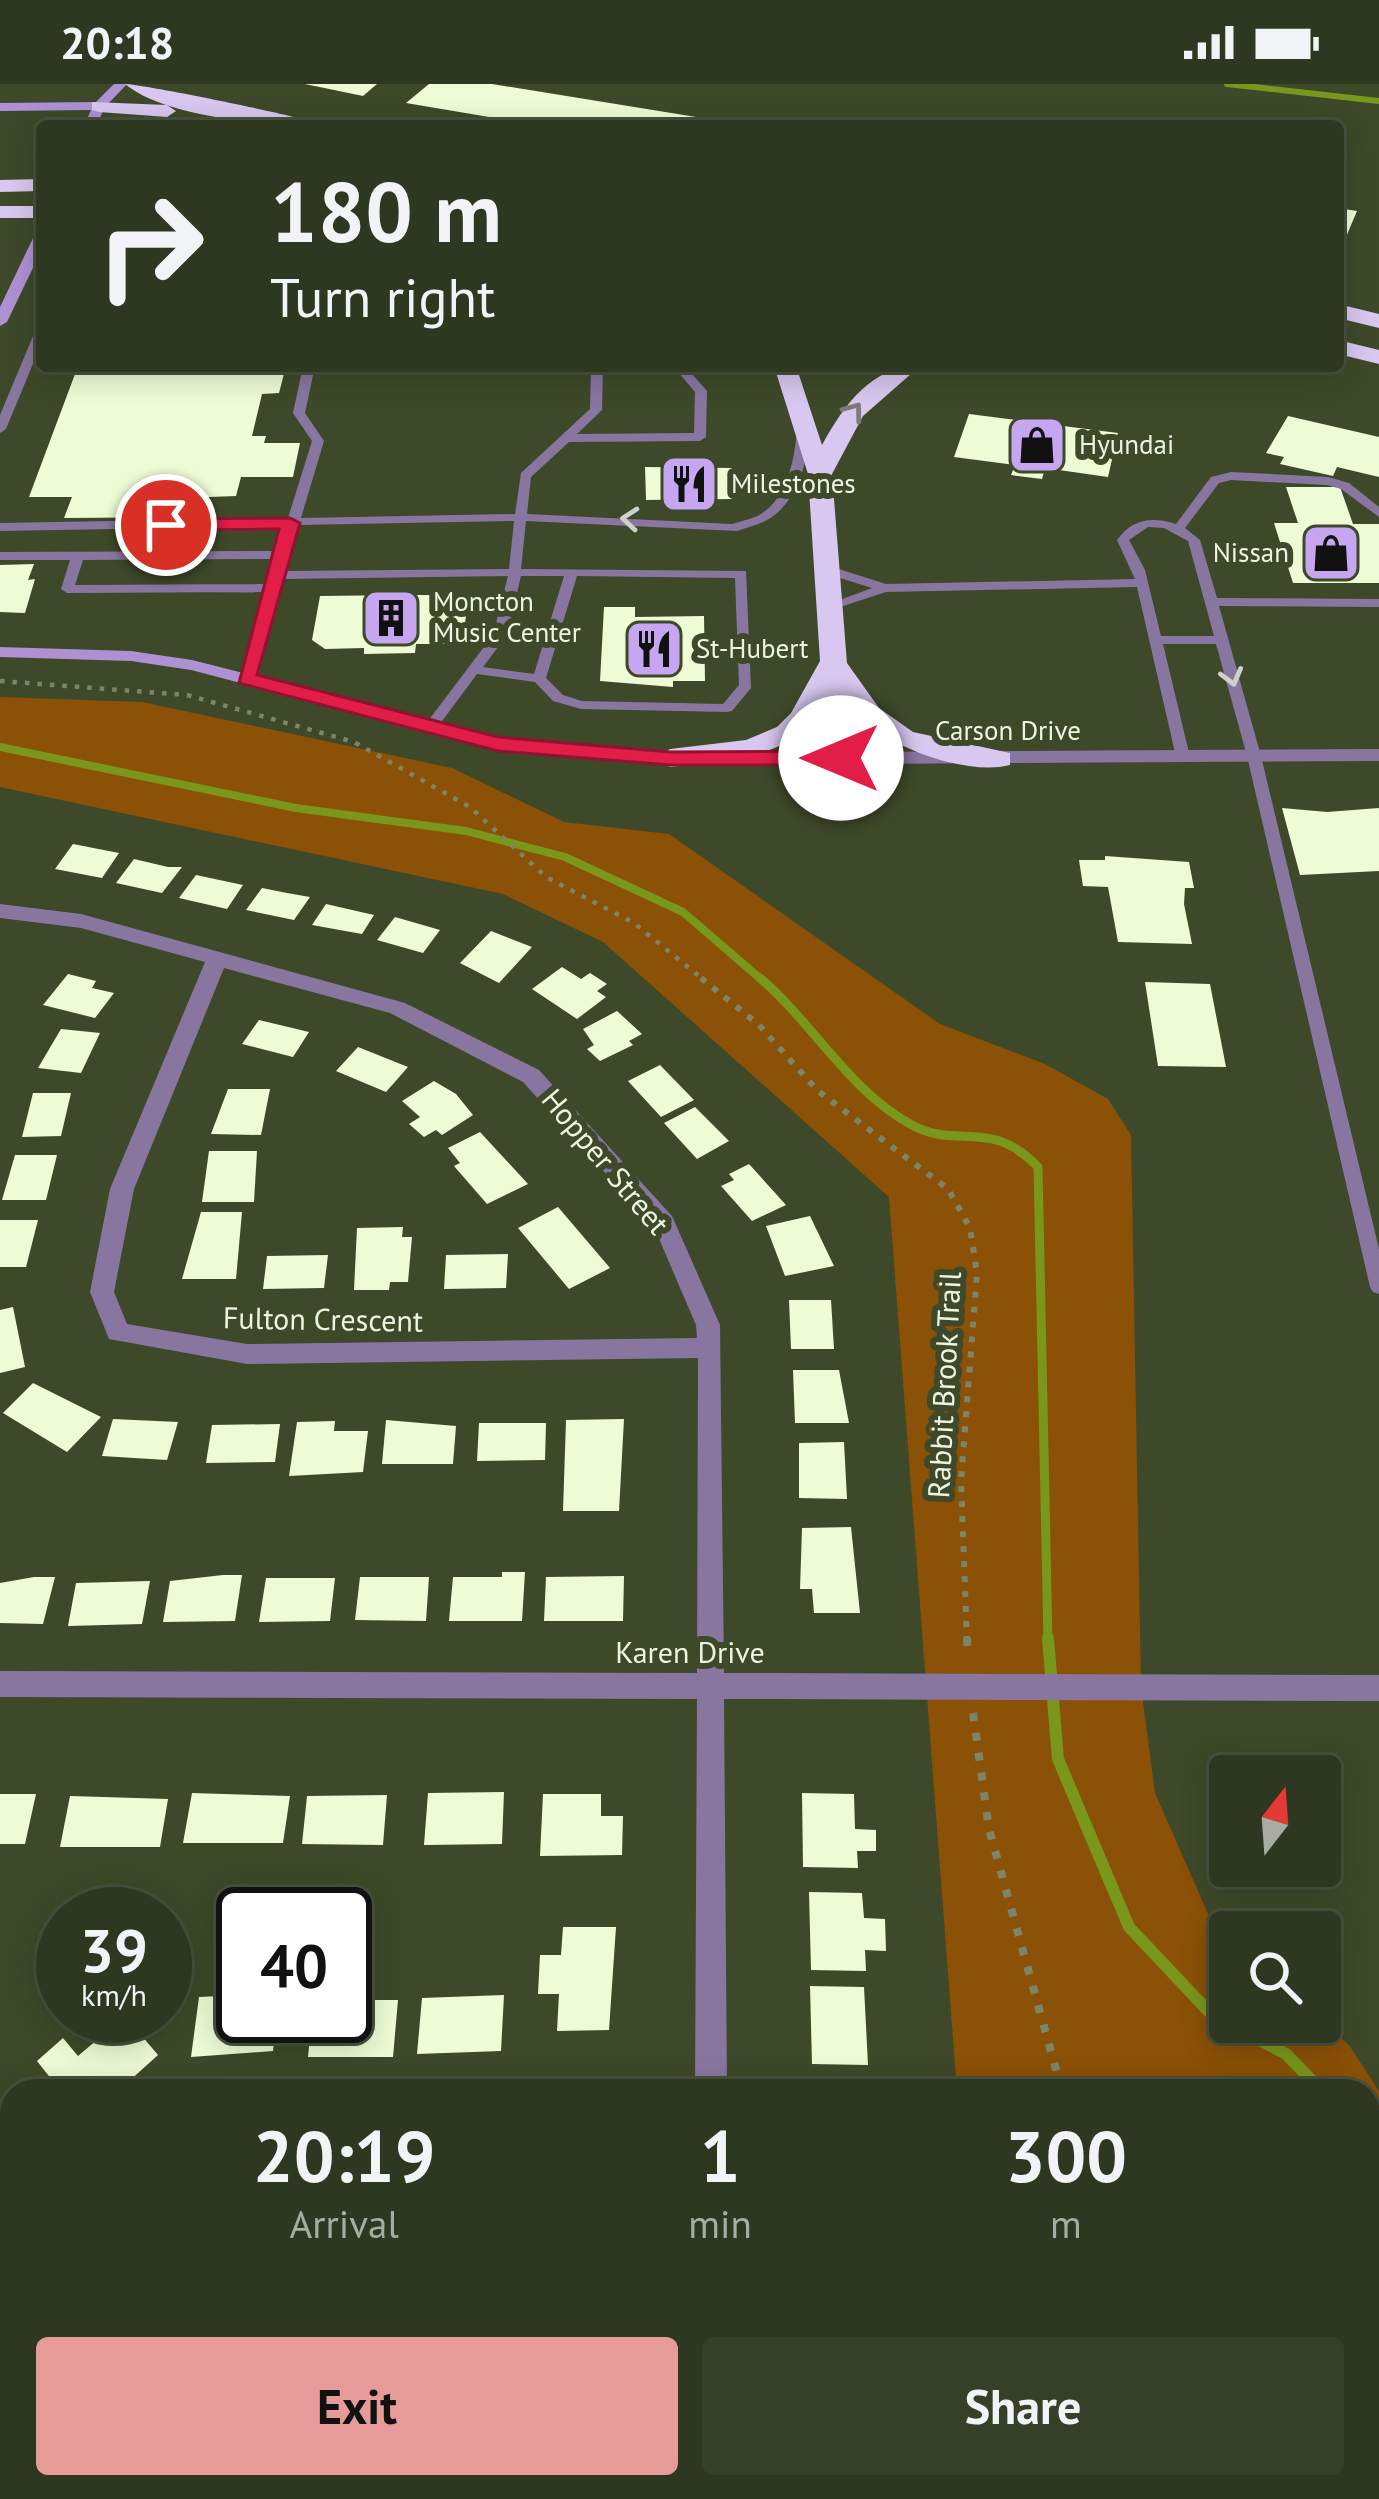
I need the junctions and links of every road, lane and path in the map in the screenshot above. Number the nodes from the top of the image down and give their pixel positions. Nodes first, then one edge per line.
1 (121, 84) edge
2 (134, 84) edge
3 (89, 103) edge
4 (0, 108) edge
5 (50, 120) edge
6 (233, 120) edge
7 (281, 120) edge
8 (36, 185) edge
9 (0, 186) edge
10 (0, 212) edge
11 (36, 212) edge
12 (36, 246) edge
13 (1344, 314) edge
14 (1379, 321) edge
15 (0, 322) edge
16 (36, 342) edge
17 (1344, 352) edge
18 (1379, 360) edge
19 (308, 372) edge
20 (597, 372) edge
21 (684, 372) edge
22 (787, 372) edge
23 (897, 372) edge
24 (804, 423) junction
25 (0, 429) edge
26 (568, 438) junction
27 (820, 474) junction
28 (1379, 513) edge
29 (520, 519) junction
30 (290, 523) junction
31 (0, 526) edge
32 (1179, 528) junction
33 (284, 555) junction
34 (0, 556) edge
35 (78, 556) junction
36 (826, 569) junction
37 (572, 572) junction
38 (514, 573) junction
39 (275, 582) junction
40 (1142, 583) junction
41 (885, 588) junction
42 (1211, 602) junction
43 (1379, 603) edge
44 (828, 607) junction
45 (1156, 640) junction
46 (1222, 640) junction
47 (0, 649) edge
48 (830, 653) junction
49 (475, 670) junction
50 (246, 678) junction
51 (539, 679) junction
52 (0, 681) edge
53 (429, 729) junction
54 (1379, 755) edge
55 (1254, 756) junction
56 (1183, 757) junction
57 (670, 758) junction
58 (841, 758) junction
59 (1000, 759) junction
60 (0, 911) edge
61 (218, 957) junction
62 (1379, 1287) edge
63 (710, 1348) junction
64 (0, 1684) edge
65 (710, 1686) junction
66 (969, 1687) junction
67 (1379, 1688) edge
68 (711, 2079) edge
69 (1059, 2079) edge

1 - 3 street
2 - 7 highway
3 - 4 street
3 - 4 street
3 - 6 highway
4 - 5 street
8 - 9 highway
10 - 11 highway
12 - 15 street
13 - 14 highway
16 - 25 lane
17 - 18 highway
19 - 30 lane
20 - 26 lane
21 - 26 lane
22 - 24 highway
27 -> 23 highway
24 - 27 highway
24 -> 29 lane
26 - 29 lane
27 - 36 highway
28 - 32 lane
29 - 30 lane
29 - 38 lane
30 - 31 lane
30 - 33 lane
32 - 40 lane
32 - 42 lane
33 - 35 lane
33 - 39 lane
34 - 35 lane
35 - 39 lane
36 - 41 lane
36 - 44 highway
37 - 38 lane
37 - 51 lane
37 - 51 lane
38 - 39 lane
38 - 49 lane
39 - 50 lane
40 - 41 lane
40 - 45 lane
41 - 44 lane
42 - 43 lane
42 - 46 lane
44 - 48 highway
45 - 46 lane
45 - 56 lane
46 -> 55 lane
47 - 50 street, Carson Drive
48 - 57 highway
48 - 58 highway
48 - 59 highway
49 - 51 lane
49 - 53 lane
50 - 53 street, Carson Drive
52 - 66 path, Rabbit Brook Trail
53 - 57 street, Carson Drive
54 - 55 street, Carson Drive
55 - 56 street, Carson Drive
55 - 62 lane
56 - 59 street, Carson Drive
57 - 58 street, Carson Drive
58 - 59 street, Carson Drive
60 - 61 street, Hopper Street
61 - 63 street, Hopper Street
61 - 63 street, Fulton Crescent
63 - 65 street, Hopper Street
64 - 65 street, Karen Drive
65 - 66 street, Karen Drive
65 - 68 street, Hopper Street
66 - 67 street, Karen Drive
66 - 69 path, Rabbit Brook Trail

